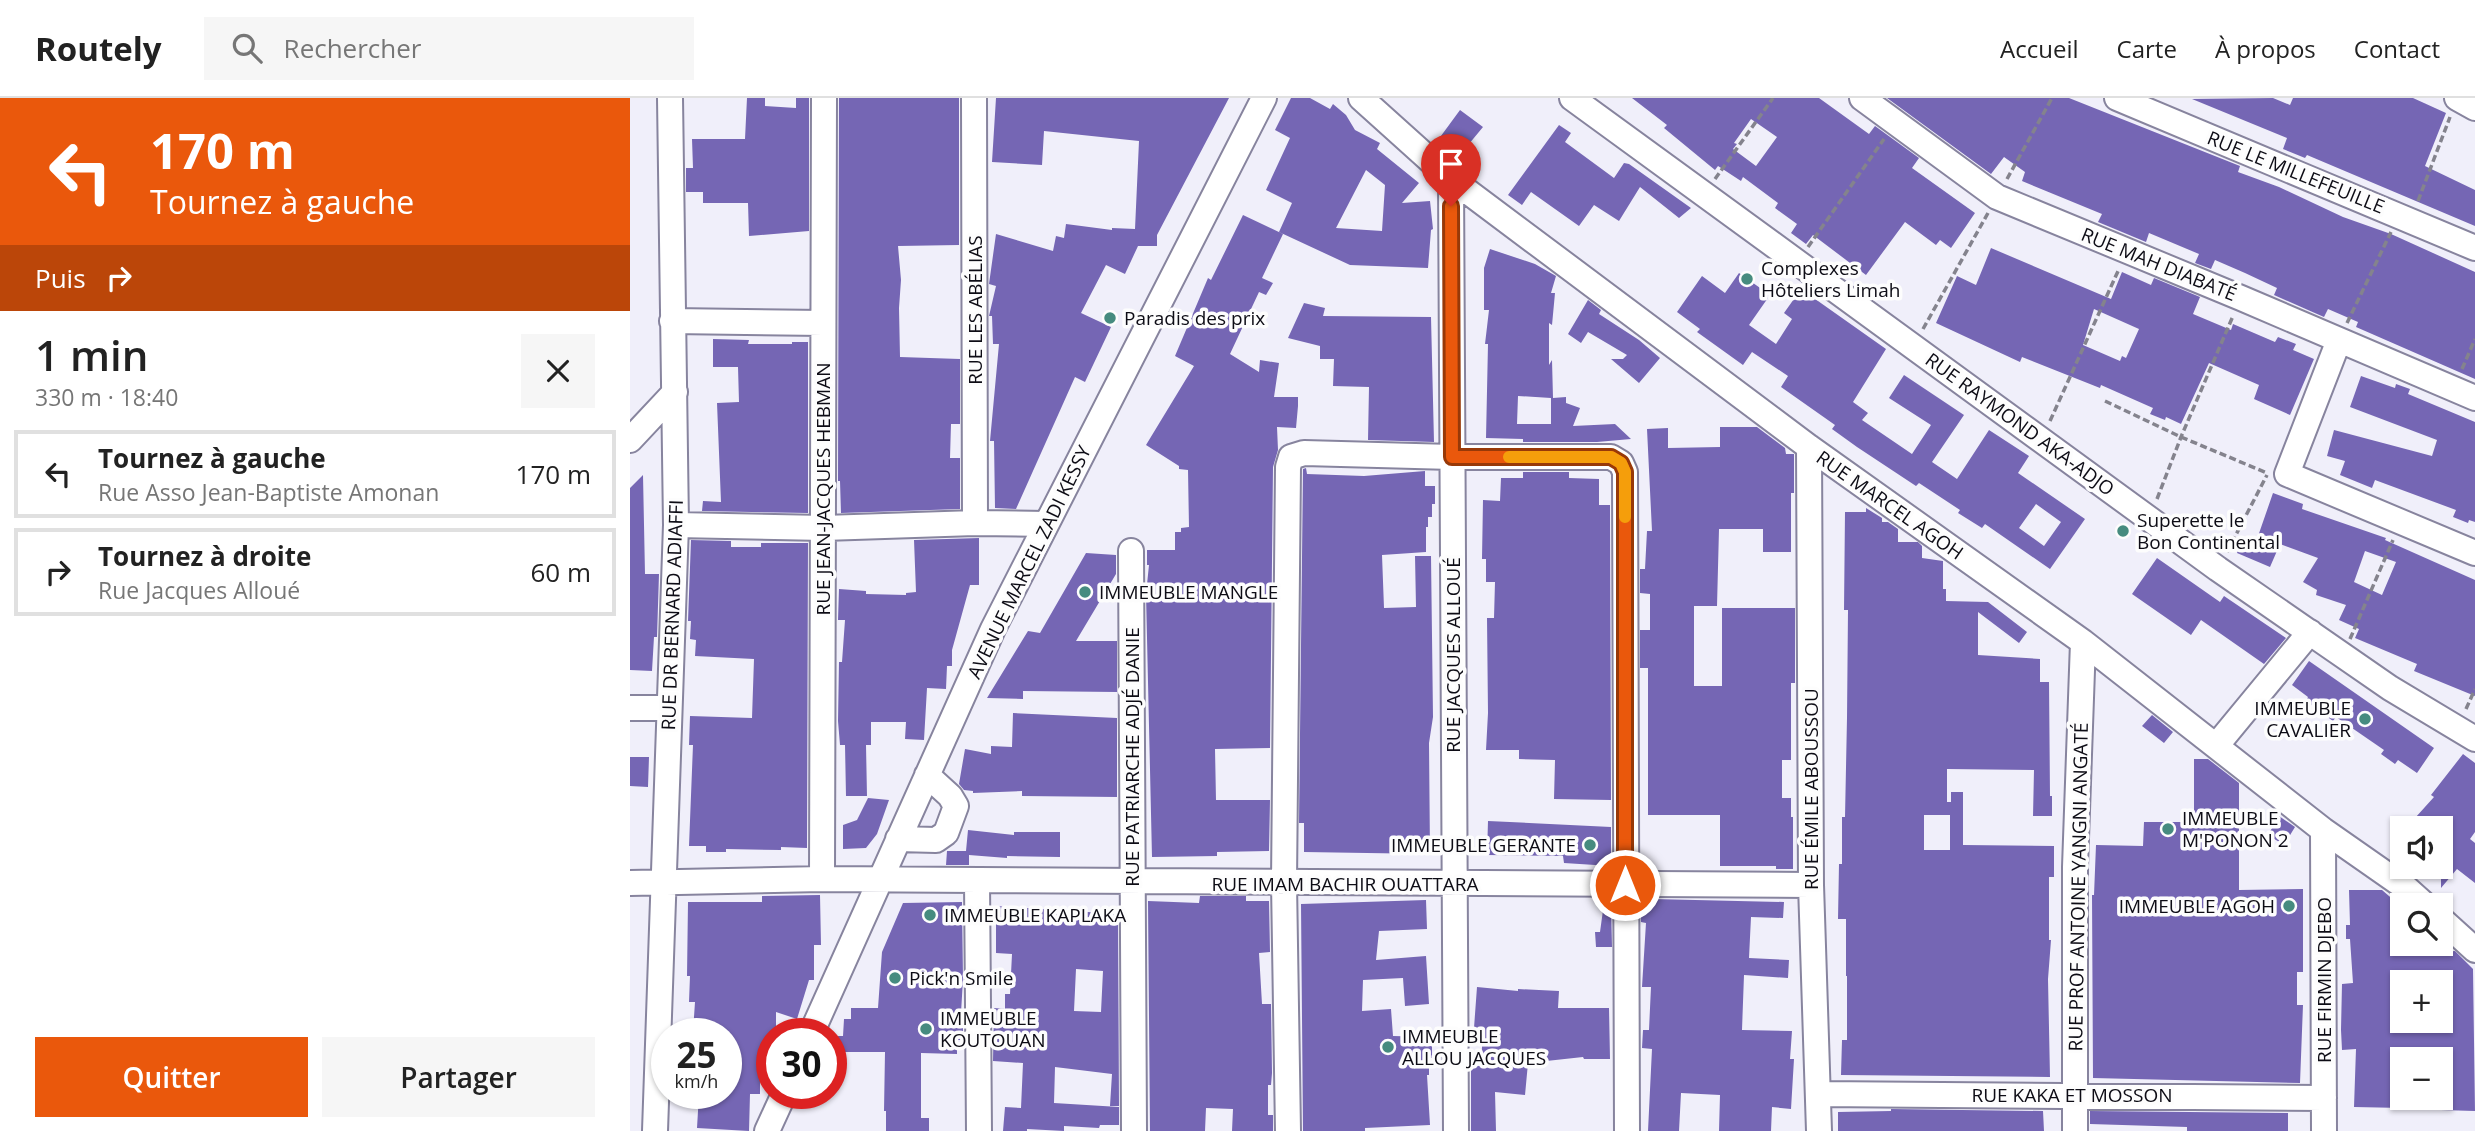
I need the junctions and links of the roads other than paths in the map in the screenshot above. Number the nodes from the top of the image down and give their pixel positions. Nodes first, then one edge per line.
1 (670, 98) edge
2 (824, 98) edge
3 (974, 98) edge
4 (1264, 98) edge
5 (1361, 98) edge
6 (1572, 98) edge
7 (1862, 98) edge
8 (2117, 98) edge
9 (2457, 98) edge
10 (2475, 108) edge
11 (1451, 179) junction
12 (2475, 248) edge
13 (672, 321) junction
14 (823, 323) junction
15 (2339, 340) junction
16 (675, 392) junction
17 (2464, 394) edge
18 (630, 440) edge
19 (1809, 447) junction
20 (1452, 457) junction
21 (975, 523) junction
22 (1046, 524) junction
23 (676, 525) junction
24 (824, 528) junction
25 (1131, 551) dead end
26 (2475, 553) edge
27 (2310, 632) junction
28 (2083, 642) junction
29 (630, 708) edge
30 (668, 708) junction
31 (2475, 739) edge
32 (2216, 746) junction
33 (927, 775) junction
34 (2323, 830) junction
35 (898, 839) junction
36 (822, 879) junction
37 (878, 881) junction
38 (977, 881) junction
39 (1133, 882) junction
40 (630, 883) edge
41 (1284, 883) junction
42 (662, 884) junction
43 (1454, 884) junction
44 (1625, 885) junction
45 (1811, 885) junction
46 (2412, 893) edge
47 (2453, 930) edge
48 (2475, 950) edge
49 (818, 1018) edge
50 (1819, 1094) junction
51 (2075, 1095) junction
52 (2324, 1098) junction
53 (777, 1109) edge
54 (655, 1131) edge
55 (767, 1131) edge
56 (979, 1131) edge
57 (1134, 1131) edge
58 (1288, 1131) edge
59 (1456, 1131) edge
60 (1627, 1131) edge
61 (1819, 1131) edge
62 (2075, 1131) edge
63 (2324, 1131) edge

1 - 13 street, RUE DR BERNARD ADIAFFI
2 - 14 street, RUE JEAN-JACQUES HEBMAN
3 - 21 street, RUE LES ABÉLIAS
4 - 22 street, AVENUE MARCEL ZADI KESSY
5 - 11 street, RUE MARCEL AGOH
6 - 27 street, RUE RAYMOND AKA-ADJO
7 - 15 street, RUE MAH DIABATÉ
8 - 12 street, RUE LE MILLEFEUILLE
9 - 10 street
11 - 19 street, RUE MARCEL AGOH
11 - 20 street, RUE JACQUES ALLOUÉ
13 - 14 street
13 - 16 street, RUE DR BERNARD ADIAFFI
14 - 24 street, RUE JEAN-JACQUES HEBMAN
15 - 17 street, RUE MAH DIABATÉ
15 - 26 street
16 - 18 street
16 - 23 street, RUE DR BERNARD ADIAFFI
19 - 28 street, RUE MARCEL AGOH
19 - 45 street, RUE ÉMILE ABOUSSOU
20 - 41 street
20 - 43 street, RUE JACQUES ALLOUÉ
20 - 44 street
21 - 22 street
21 - 24 street
22 - 33 street, AVENUE MARCEL ZADI KESSY
23 - 24 street
23 - 30 street, RUE DR BERNARD ADIAFFI
24 - 36 street, RUE JEAN-JACQUES HEBMAN
25 - 39 street, RUE PATRIARCHE ADJÉ DANIE
27 - 31 street, RUE RAYMOND AKA-ADJO
27 - 32 street
28 - 32 street, RUE MARCEL AGOH
28 - 51 street, RUE PROF ANTOINE YANGNI ANGATÉ
29 - 30 street
30 - 42 street, RUE DR BERNARD ADIAFFI
32 - 34 street, RUE MARCEL AGOH
33 - 35 street, AVENUE MARCEL ZADI KESSY
33 - 35 street
34 - 46 street, RUE MARCEL AGOH
34 - 52 street, RUE FIRMIN DJEBO
35 - 37 street, AVENUE MARCEL ZADI KESSY
36 - 37 street, RUE IMAM BACHIR OUATTARA
36 - 42 street, RUE IMAM BACHIR OUATTARA
37 - 38 street, RUE IMAM BACHIR OUATTARA
37 - 49 street, AVENUE MARCEL ZADI KESSY
38 - 39 street, RUE IMAM BACHIR OUATTARA
38 - 56 street
39 - 41 street, RUE IMAM BACHIR OUATTARA
39 - 57 street, RUE PATRIARCHE ADJÉ DANIE
40 - 42 street, RUE IMAM BACHIR OUATTARA
41 - 43 street, RUE IMAM BACHIR OUATTARA
41 - 58 street
42 - 54 street, RUE DR BERNARD ADIAFFI
43 - 44 street, RUE IMAM BACHIR OUATTARA
43 - 59 street, RUE JACQUES ALLOUÉ
44 - 45 street, RUE IMAM BACHIR OUATTARA
44 - 60 street
45 - 50 street, RUE ÉMILE ABOUSSOU
47 - 48 street
50 - 51 street, RUE KAKA ET MOSSON
50 - 61 street, RUE ÉMILE ABOUSSOU
51 - 52 street, RUE KAKA ET MOSSON
51 - 62 street, RUE PROF ANTOINE YANGNI ANGATÉ
52 - 63 street, RUE FIRMIN DJEBO
53 - 55 street

